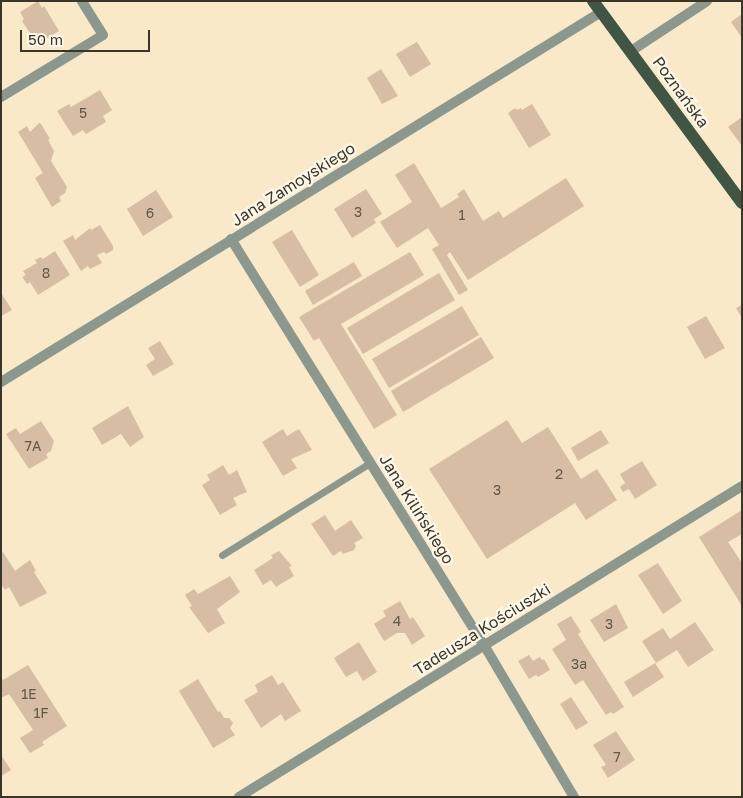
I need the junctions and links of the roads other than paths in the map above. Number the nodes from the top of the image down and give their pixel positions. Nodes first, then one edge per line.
1 (82, 1) edge
2 (707, 1) edge
3 (597, 6) edge
4 (631, 51) junction
5 (1, 97) edge
6 (742, 203) edge
7 (231, 239) junction
8 (1, 382) edge
9 (370, 463) junction
10 (742, 486) edge
11 (222, 555) dead end
12 (484, 645) junction
13 (239, 797) edge
14 (574, 797) edge

1 - 5 street
2 - 4 street
3 - 4 main road, Poznańska
3 - 7 street, Jana Zamoyskiego
4 - 6 main road, Poznańska
7 - 8 street, Jana Zamoyskiego
7 - 9 street, Jana Kilińskiego
9 - 11 lane
9 - 12 street, Jana Kilińskiego
10 - 12 street, Tadeusza Kościuszki
12 - 13 street, Tadeusza Kościuszki
12 - 14 street, Jana Kilińskiego

